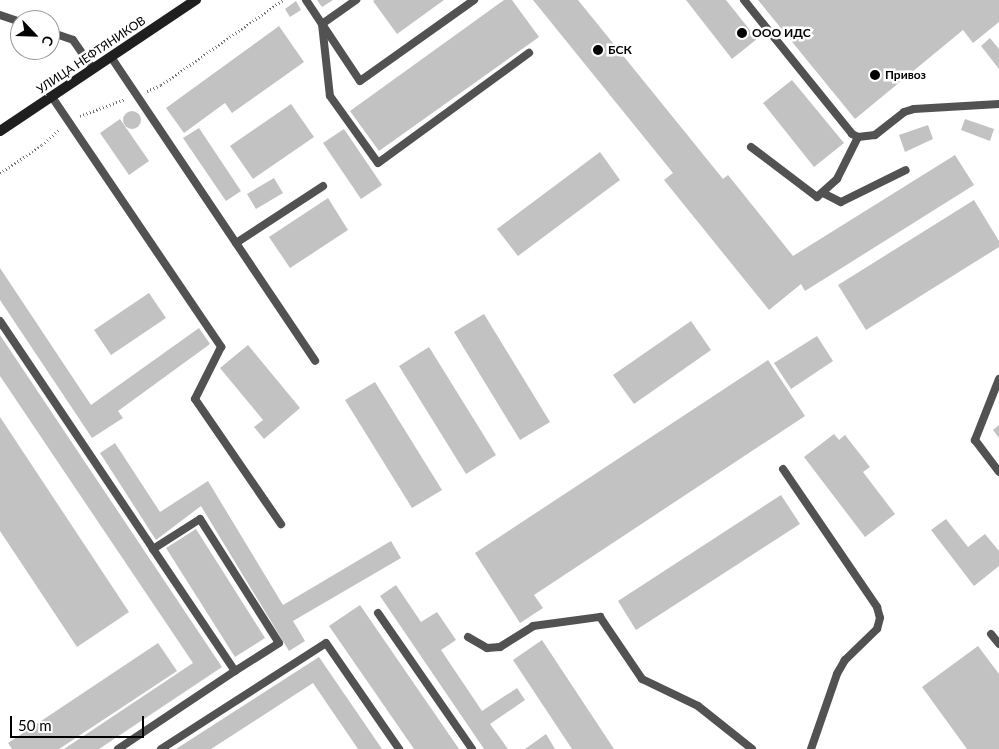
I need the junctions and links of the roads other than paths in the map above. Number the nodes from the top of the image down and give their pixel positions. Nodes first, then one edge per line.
1 (196, 0) edge
2 (306, 0) edge
3 (356, 0) edge
4 (474, 0) edge
5 (744, 0) edge
6 (322, 24) junction
7 (60, 35) edge
8 (529, 53) dead end
9 (111, 57) junction
10 (93, 69) junction
11 (52, 96) junction
12 (999, 104) edge
13 (0, 131) edge
14 (858, 137) junction
15 (751, 148) dead end
16 (906, 170) dead end
17 (323, 186) dead end
18 (823, 193) junction
19 (236, 244) junction
20 (0, 321) edge
21 (315, 361) dead end
22 (999, 379) edge
23 (783, 469) dead end
24 (999, 472) edge
25 (282, 524) dead end
26 (153, 549) junction
27 (378, 613) dead end
28 (991, 634) dead end
29 (468, 637) dead end
30 (999, 644) edge
31 (235, 671) junction
32 (118, 749) edge
33 (162, 749) edge
34 (399, 749) edge
35 (472, 749) edge
36 (752, 749) edge
37 (811, 749) edge

1 - 9 main road, УЛИЦА НЕФТЯНИКОВ
2 - 6 lane
3 - 6 lane
4 - 6 lane
5 - 14 lane
6 - 8 lane
7 - 10 lane
9 - 10 main road, УЛИЦА НЕФТЯНИКОВ
9 - 19 lane
10 - 11 main road, УЛИЦА НЕФТЯНИКОВ
11 - 13 main road, УЛИЦА НЕФТЯНИКОВ
11 - 25 lane
12 - 14 lane
14 - 18 lane
15 - 18 lane
16 - 18 lane
17 - 19 lane
19 - 21 lane
20 - 26 lane
22 - 24 lane
23 - 37 lane
26 - 31 lane
26 - 31 lane
27 - 35 lane
28 - 30 lane
29 - 36 lane
31 - 32 lane
33 - 34 lane

